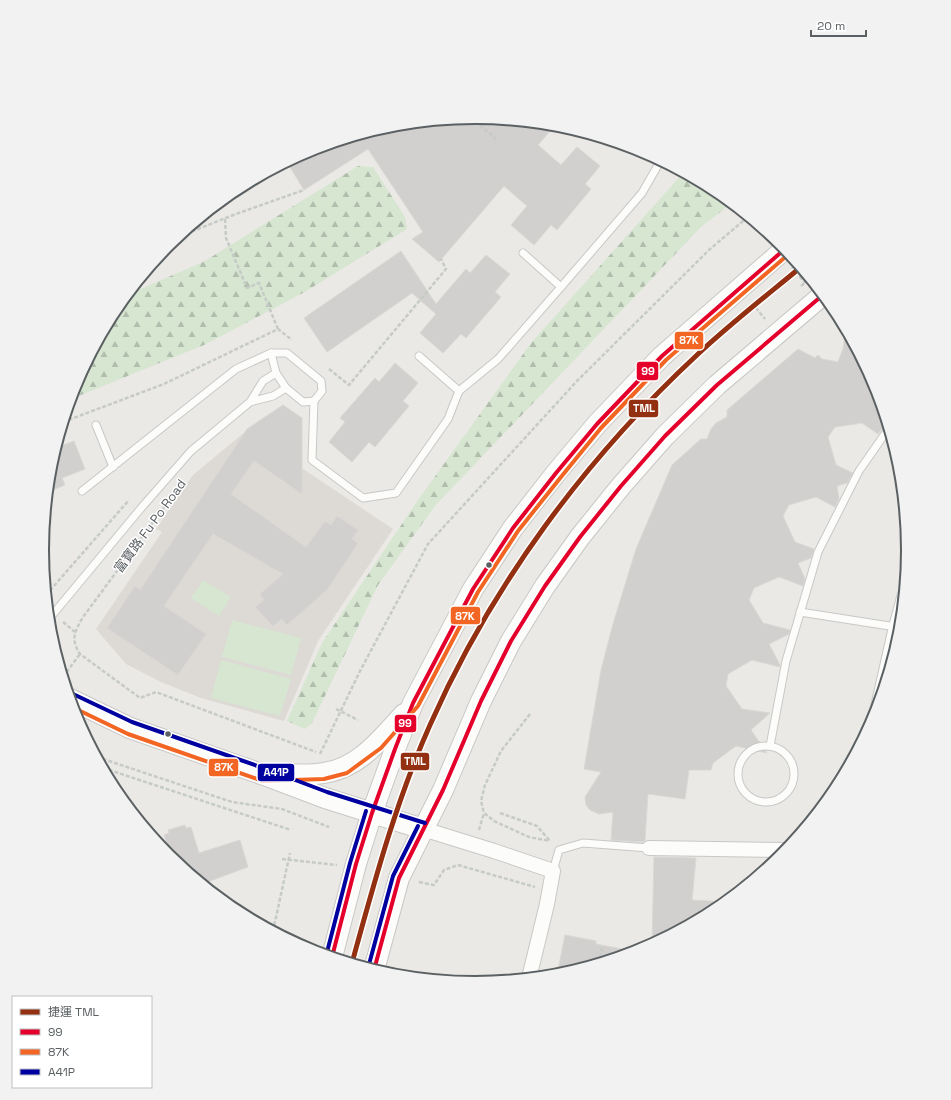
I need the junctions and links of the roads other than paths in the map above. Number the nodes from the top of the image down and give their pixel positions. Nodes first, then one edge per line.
1 (658, 165) edge
2 (523, 253) dead end
3 (787, 259) edge
4 (561, 287) junction
5 (816, 292) edge
6 (271, 353) junction
7 (419, 356) dead end
8 (276, 373) junction
9 (286, 388) junction
10 (459, 391) junction
11 (314, 401) junction
12 (250, 402) junction
13 (96, 425) dead end
14 (885, 434) edge
15 (113, 466) junction
16 (82, 491) dead end
17 (800, 612) junction
18 (54, 613) edge
19 (895, 627) edge
20 (77, 703) edge
21 (413, 703) junction
22 (770, 746) junction
23 (264, 774) junction
24 (372, 813) junction
25 (423, 829) junction
26 (649, 848) joint
27 (779, 850) edge
28 (553, 870) junction
29 (333, 952) edge
30 (376, 964) edge
31 (530, 973) edge

1 - 4 lane
2 - 4 lane
3 - 21 main road
4 - 10 lane
5 - 25 main road
6 - 8 lane
6 - 11 lane
6 - 15 lane
7 - 10 lane
8 - 9 lane
8 - 12 lane, 富寶路 Fu Po Road
9 - 11 lane
9 - 12 lane, 富寶路 Fu Po Road
10 - 11 lane
12 - 18 lane, 富寶路 Fu Po Road
13 - 15 lane
14 - 17 lane
15 - 16 lane
17 - 19 lane
17 - 22 lane
20 - 23 main road
21 - 23 main road
21 - 24 main road
22 - 22 lane
23 - 24 main road
24 - 25 main road
24 - 29 main road
25 - 28 street
25 - 30 main road
26 - 27 street
26 - 28 lane
28 - 31 street

